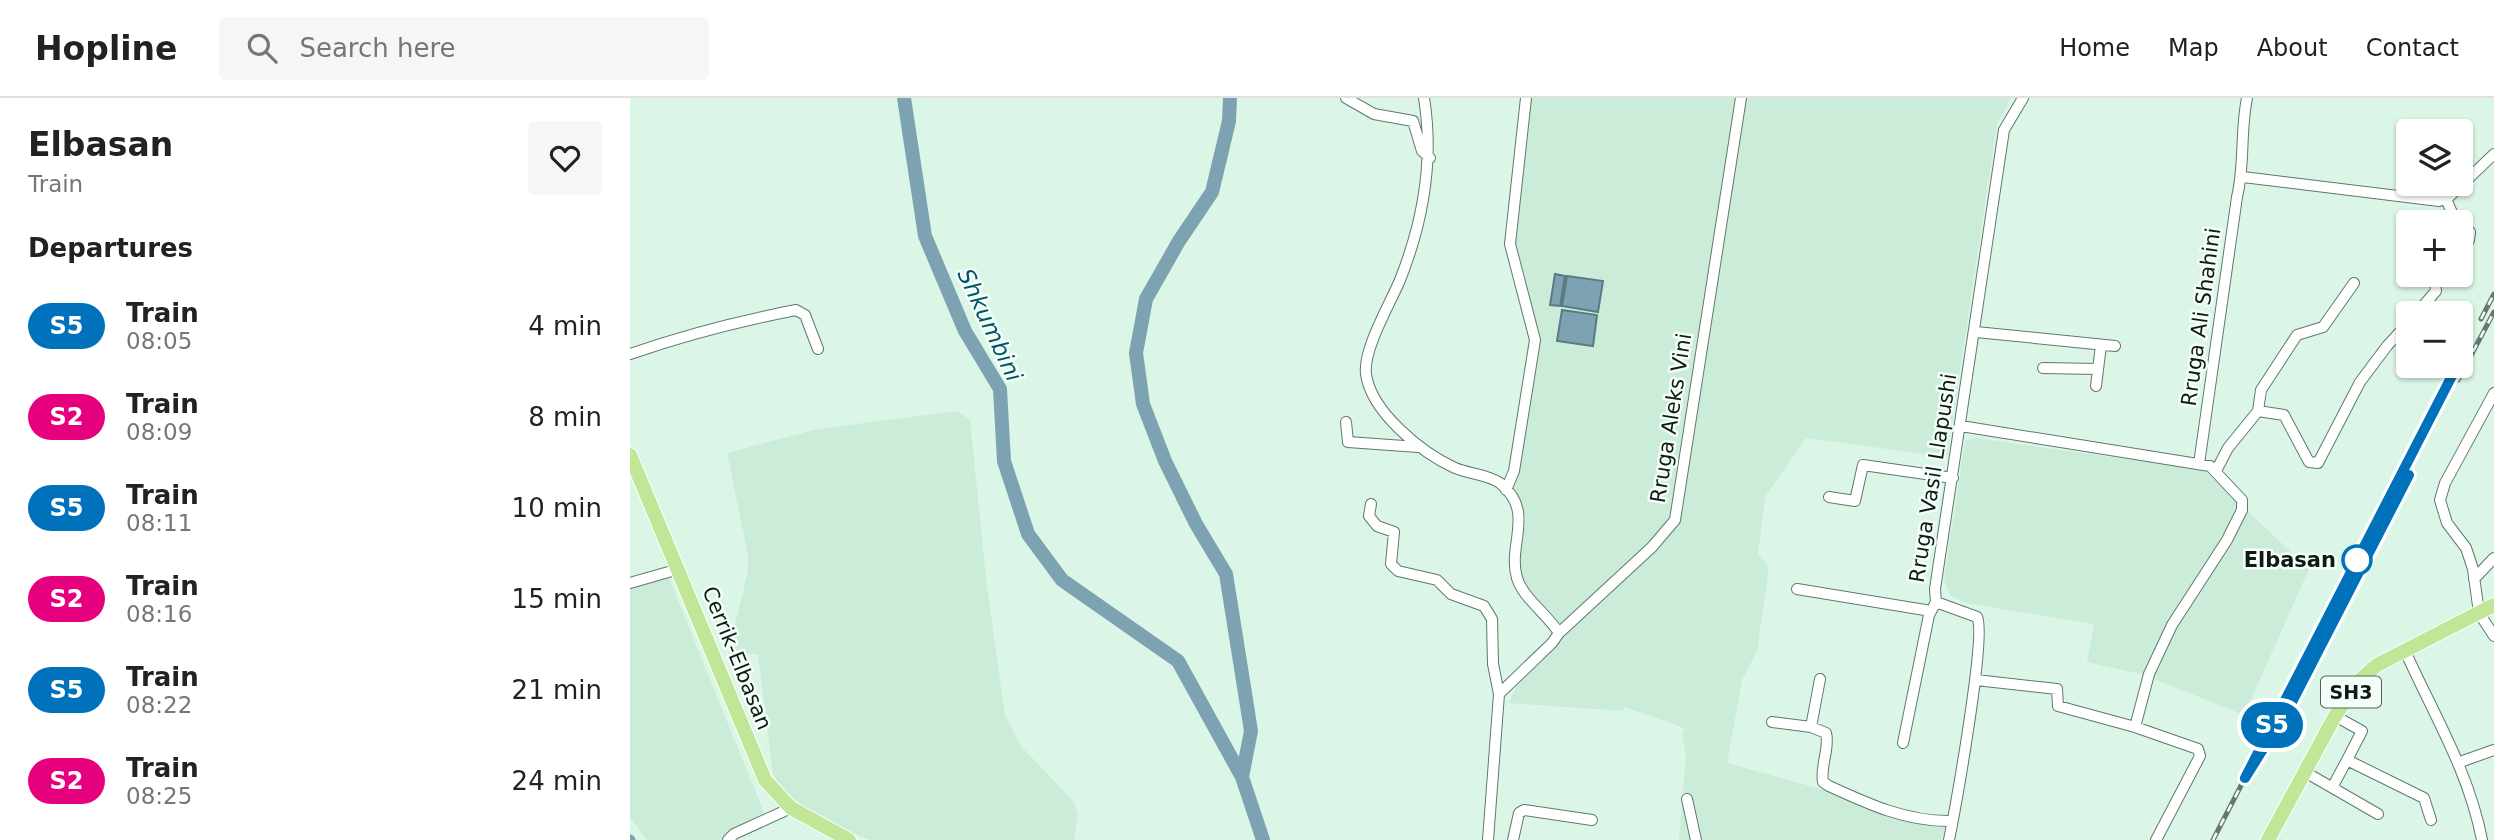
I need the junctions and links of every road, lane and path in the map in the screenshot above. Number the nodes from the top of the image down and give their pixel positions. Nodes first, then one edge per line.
1 (1346, 98) edge
2 (1424, 98) edge
3 (1526, 98) edge
4 (1741, 98) edge
5 (2023, 98) edge
6 (2247, 98) edge
7 (2494, 154) edge
8 (1430, 158) junction
9 (2243, 177) junction
10 (2446, 199) junction
11 (2451, 210) edge
12 (2354, 283) dead end
13 (1976, 332) junction
14 (2396, 336) edge
15 (2101, 345) junction
16 (2115, 346) dead end
17 (818, 349) dead end
18 (630, 354) edge
19 (2043, 368) dead end
20 (2098, 369) junction
21 (2096, 386) dead end
22 (2494, 393) edge
23 (2258, 411) junction
24 (1346, 422) dead end
25 (1961, 426) junction
26 (1418, 447) junction
27 (630, 456) edge
28 (2199, 464) junction
29 (2217, 471) junction
30 (634, 476) edge
31 (1952, 478) junction
32 (1506, 490) junction
33 (1829, 497) dead end
34 (1371, 504) dead end
35 (2494, 558) edge
36 (679, 569) junction
37 (2474, 579) junction
38 (630, 583) edge
39 (1797, 589) dead end
40 (1934, 606) junction
41 (2487, 609) edge
42 (2494, 622) edge
43 (1559, 633) junction
44 (2494, 636) edge
45 (2406, 653) junction
46 (1819, 678) dead end
47 (1976, 680) junction
48 (1499, 694) junction
49 (2335, 716) junction
50 (1772, 723) dead end
51 (1811, 727) junction
52 (2135, 727) junction
53 (1903, 743) dead end
54 (2494, 750) edge
55 (2347, 760) junction
56 (2460, 762) junction
57 (2305, 772) junction
58 (2333, 786) junction
59 (1687, 799) dead end
60 (791, 808) junction
61 (2378, 814) dead end
62 (1592, 820) dead end
63 (2431, 820) dead end
64 (1952, 821) junction
65 (727, 840) edge
66 (849, 840) edge
67 (1488, 840) edge
68 (1513, 840) edge
69 (1696, 840) edge
70 (1949, 840) edge
71 (2156, 840) edge
72 (2268, 840) edge
73 (2482, 840) edge

1 - 8 street
2 - 8 street
3 - 32 street
4 - 43 street, Rruga Aleks Vini
5 - 13 street, Rruga Vasil Llapushi
6 - 9 street, Rruga Ali Shahini
7 - 10 street
8 - 26 street
9 - 10 street
9 - 28 street, Rruga Ali Shahini
10 - 11 street
12 - 23 street
13 - 15 street
13 - 25 street, Rruga Vasil Llapushi
14 - 23 street
15 - 16 street
15 - 20 street
17 - 18 street
19 - 20 street
20 - 21 street
22 - 37 street
23 - 29 street
24 - 26 street
25 - 28 street
25 - 31 street, Rruga Vasil Llapushi
26 - 32 street
27 - 30 main road, Cerrik-Elbasan
28 - 29 street
29 - 52 street
30 - 36 main road, Cerrik-Elbasan
31 - 33 street
31 - 40 street, Rruga Vasil Llapushi
32 - 43 street
34 - 48 street
35 - 37 street
36 - 38 street
36 - 60 main road, Cerrik-Elbasan
37 - 41 street
39 - 40 street
40 - 47 street, Rruga Vasil Llapushi
40 - 53 street
41 - 42 street
41 - 44 street
41 - 45 main road, SH3
43 - 48 street, Rruga Aleks Vini
45 - 49 main road, SH3
45 - 56 street
46 - 51 street
47 - 52 street
47 - 64 street, Rruga Vasil Llapushi
48 - 67 street
49 - 55 street
49 - 57 main road, SH3
50 - 51 street
51 - 64 street
52 - 71 street
54 - 56 street
55 - 58 street
55 - 63 street
56 - 73 street
57 - 58 street
57 - 72 main road, SH3
58 - 61 street
59 - 69 street
60 - 65 street
60 - 66 main road, Cerrik-Elbasan
62 - 68 street
64 - 70 street, Rruga Vasil Llapushi

